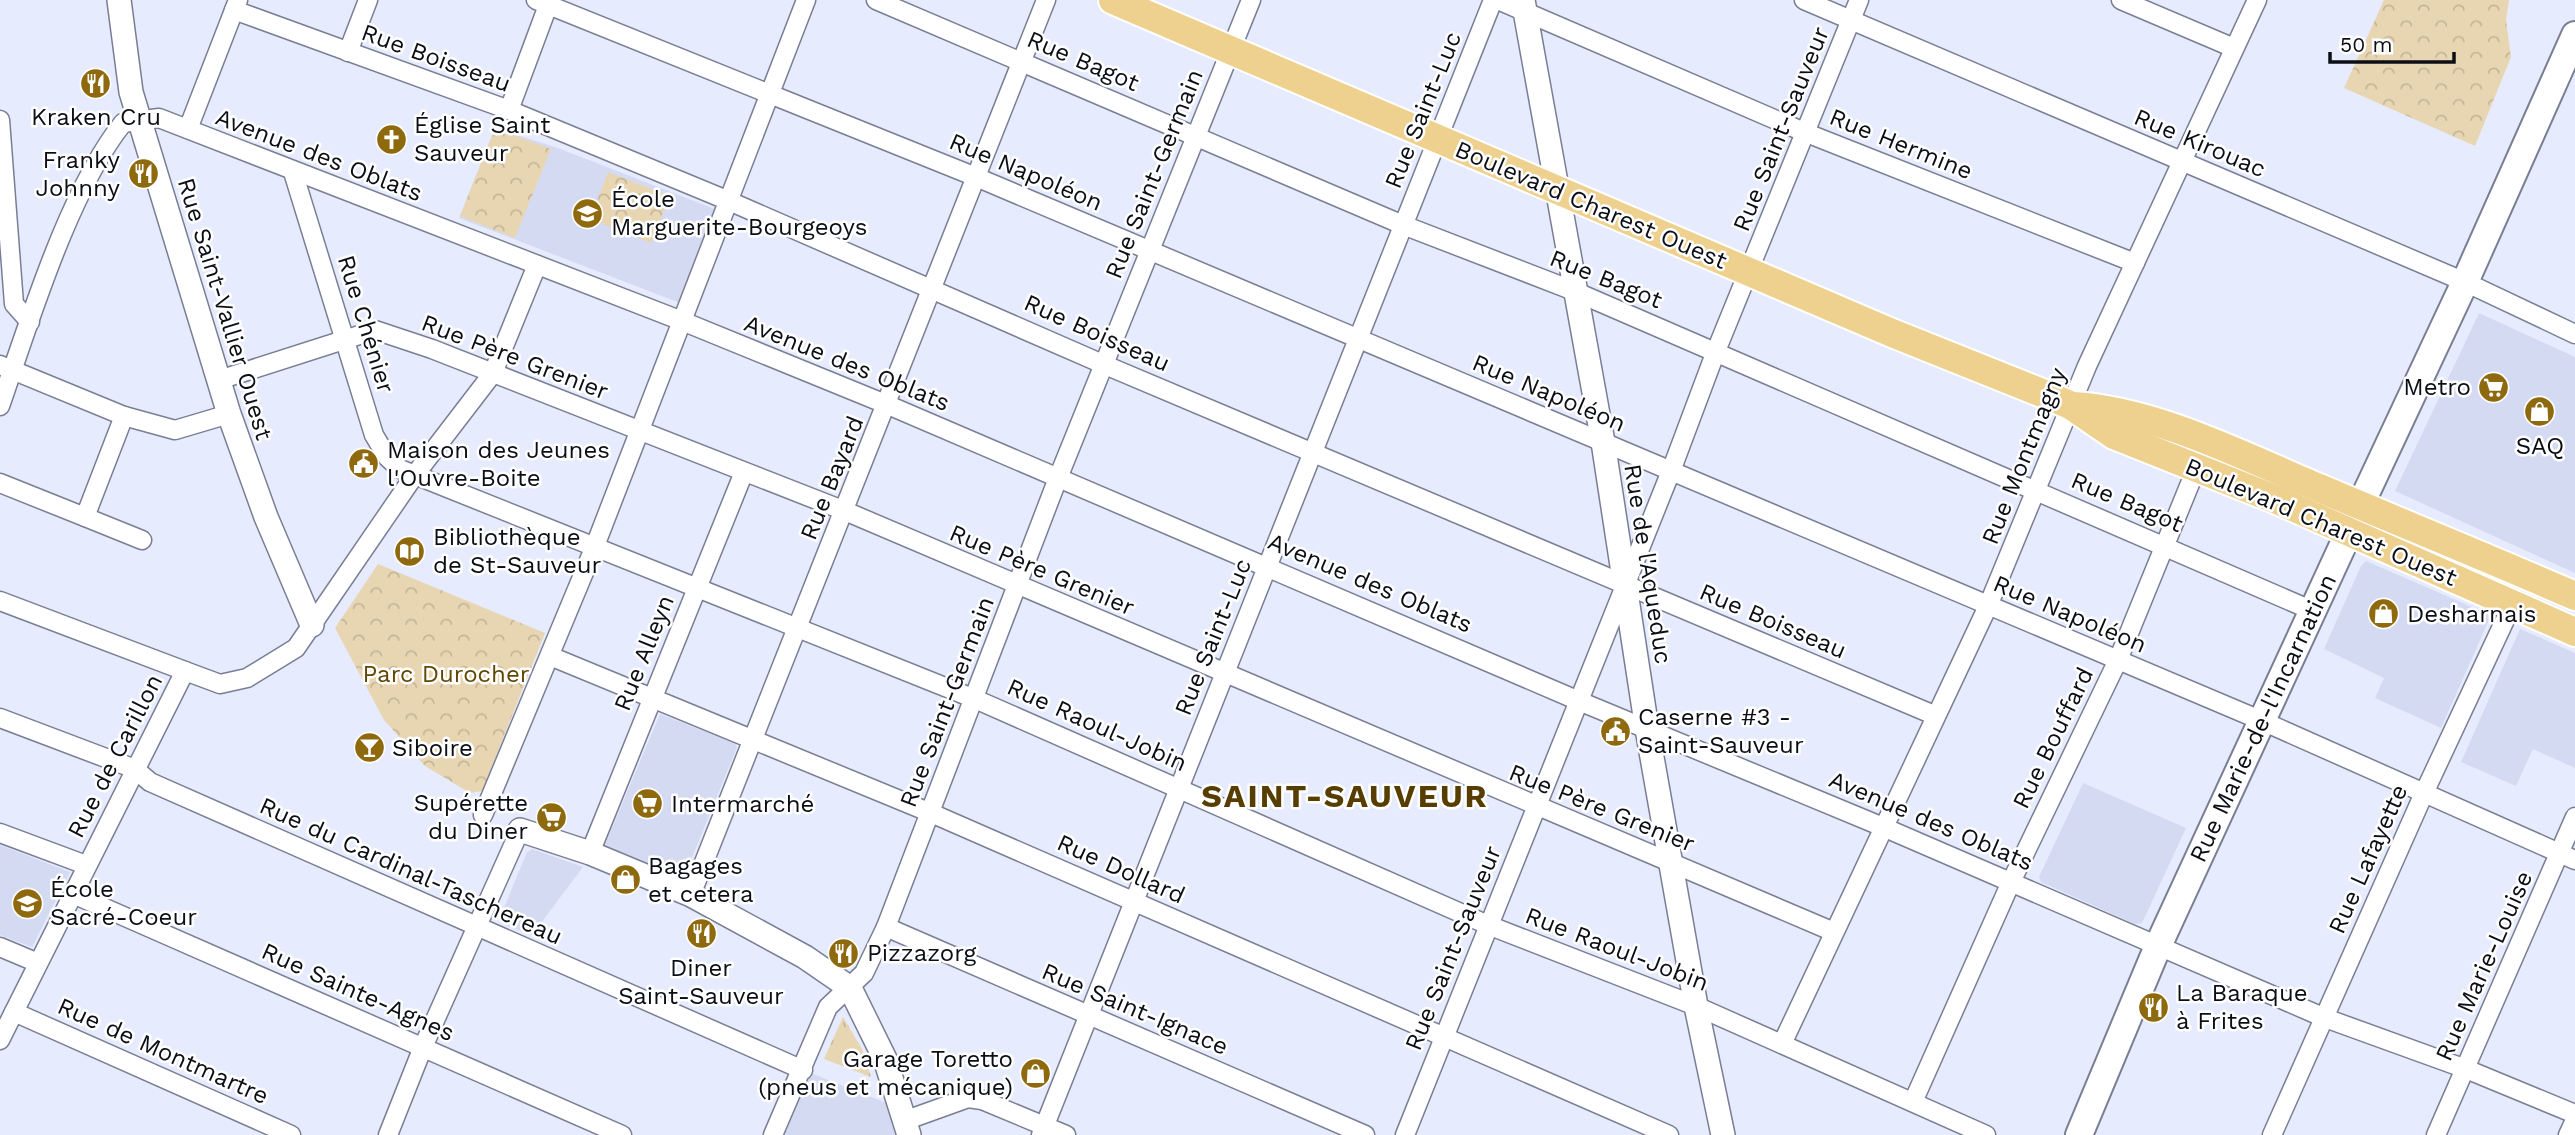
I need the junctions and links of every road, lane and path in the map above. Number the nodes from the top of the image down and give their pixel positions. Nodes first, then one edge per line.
1 (119, 0) edge
2 (368, 0) edge
3 (806, 0) edge
4 (876, 0) edge
5 (1046, 0) edge
6 (1112, 0) edge
7 (1251, 0) edge
8 (1495, 0) edge
9 (1804, 0) edge
10 (1859, 0) edge
11 (2121, 0) edge
12 (2257, 0) edge
13 (544, 2) edge
14 (236, 5) edge
15 (1524, 5) edge
16 (1851, 20) junction
17 (2575, 35) edge
18 (2234, 48) junction
19 (1231, 50) junction
20 (348, 52) junction
21 (1022, 62) junction
22 (771, 92) junction
23 (509, 110) junction
24 (139, 119) junction
25 (0, 120) edge
26 (188, 130) junction
27 (1804, 132) junction
28 (1196, 135) junction
29 (1439, 141) junction
30 (2182, 162) junction
31 (293, 172) junction
32 (976, 177) junction
33 (1556, 190) junction
34 (729, 201) junction
35 (1403, 225) junction
36 (1150, 251) junction
37 (2135, 263) junction
38 (537, 265) junction
39 (1750, 272) junction
40 (2465, 282) junction
41 (934, 288) junction
42 (1574, 291) junction
43 (682, 321) junction
44 (30, 322) junction
45 (2575, 334) edge
46 (1358, 338) junction
47 (345, 341) junction
48 (1716, 351) junction
49 (1105, 365) junction
50 (6, 368) edge
51 (493, 373) junction
52 (219, 380) junction
53 (888, 405) junction
54 (0, 406) edge
55 (2072, 406) junction
56 (229, 414) junction
57 (124, 416) junction
58 (639, 432) junction
59 (1603, 442) junction
60 (1312, 453) junction
61 (2196, 469) junction
62 (1671, 471) junction
63 (744, 472) junction
64 (414, 476) junction
65 (1058, 478) junction
66 (0, 483) edge
67 (2038, 490) junction
68 (2360, 506) junction
69 (845, 511) junction
70 (85, 517) junction
71 (2349, 532) junction
72 (142, 540) dead end
73 (2163, 544) junction
74 (595, 546) junction
75 (1268, 565) junction
76 (1625, 585) junction
77 (698, 586) junction
78 (1018, 586) junction
79 (2575, 596) edge
80 (0, 601) edge
81 (2512, 605) junction
82 (1988, 606) junction
83 (2313, 611) junction
84 (312, 625) junction
85 (799, 626) junction
86 (2575, 632) edge
87 (550, 656) junction
88 (2118, 660) junction
89 (186, 671) junction
90 (1224, 675) junction
91 (652, 697) junction
92 (975, 699) junction
93 (1579, 701) junction
94 (1934, 715) junction
95 (0, 718) edge
96 (2260, 720) junction
97 (1647, 729) junction
98 (755, 739) junction
99 (135, 769) junction
100 (1180, 789) junction
101 (2425, 791) junction
102 (1536, 808) junction
103 (931, 813) junction
104 (483, 815) dead end
105 (2575, 817) edge
106 (1883, 827) junction
107 (520, 830) joint
108 (0, 833) edge
109 (590, 853) junction
110 (2568, 857) edge
111 (1671, 863) junction
112 (86, 864) junction
113 (2011, 882) junction
114 (73, 894) junction
115 (691, 895) junction
116 (1132, 901) junction
117 (1488, 925) junction
118 (476, 927) junction
119 (886, 927) junction
120 (1834, 932) junction
121 (2158, 946) junction
122 (0, 947) edge
123 (38, 963) junction
124 (850, 988) junction
125 (1696, 1006) junction
126 (14, 1012) junction
127 (1087, 1015) junction
128 (2325, 1018) junction
129 (1442, 1037) junction
130 (0, 1040) edge
131 (1782, 1044) junction
132 (423, 1047) junction
133 (2466, 1069) junction
134 (803, 1070) junction
135 (1913, 1102) junction
136 (2575, 1114) edge
137 (2575, 1120) edge
138 (906, 1128) edge
139 (1043, 1130) edge
140 (291, 1135) edge
141 (388, 1135) edge
142 (622, 1135) edge
143 (773, 1135) edge
144 (1066, 1135) edge
145 (1365, 1135) edge
146 (1405, 1135) edge
147 (1668, 1135) edge
148 (1723, 1135) edge
149 (1986, 1135) edge
150 (2079, 1135) edge
151 (2272, 1135) edge
152 (2436, 1135) edge
153 (2568, 1135) edge

1 - 24 street, Rue Saint-Vallier Ouest
2 - 20 street
3 - 22 street
4 - 21 street, Rue Bagot
5 - 21 street, Rue Bayard
6 - 19 main road, Boulevard Charest Ouest
7 - 19 street, Rue Saint-Germain
8 - 15 street, Rue Hermine
8 - 29 street, Rue Saint-Luc
9 - 16 street, Rue Kirouac
10 - 16 street, Rue Saint-Sauveur
11 - 18 street
12 - 18 street, Rue Montmagny
13 - 22 street, Rue Napoléon
13 - 23 street
14 - 20 street, Rue Boisseau
14 - 26 street
15 - 27 street, Rue Hermine
15 - 33 street, Rue de l'Aqueduc
16 - 27 street, Rue Saint-Sauveur
16 - 30 street, Rue Kirouac
17 - 40 main road, Rue Marie-de-l'Incarnation
18 - 30 street, Rue Montmagny
19 - 28 street, Rue Saint-Germain
19 - 29 main road, Boulevard Charest Ouest
20 - 23 street, Rue Boisseau
21 - 28 street, Rue Bagot
21 - 32 street, Rue Bayard
22 - 32 street, Rue Napoléon
22 - 34 street
23 - 34 street, Rue Boisseau
24 - 26 street, Avenue des Oblats
24 - 44 street
24 - 52 street, Rue Saint-Vallier Ouest
25 - 44 street
26 - 31 street, Avenue des Oblats
27 - 37 street, Rue Hermine
27 - 39 street, Rue Saint-Sauveur
28 - 35 street, Rue Bagot
28 - 36 street, Rue Saint-Germain
29 - 33 main road, Boulevard Charest Ouest
29 - 35 street, Rue Saint-Luc
30 - 37 street, Rue Montmagny
30 - 40 street, Rue Kirouac
31 - 38 street, Avenue des Oblats
31 - 47 street, Rue Chénier
32 - 36 street, Rue Napoléon
32 - 41 street, Rue Bayard
33 - 39 main road, Boulevard Charest Ouest
33 - 42 street, Rue de l'Aqueduc
34 - 41 street, Rue Boisseau
34 - 43 street
35 - 42 street, Rue Bagot
35 - 46 street, Rue Saint-Luc
36 - 46 street, Rue Napoléon
36 - 49 street, Rue Saint-Germain
37 - 55 street, Rue Montmagny
38 - 43 street, Avenue des Oblats
38 - 51 street, Rue de Carillon
39 - 48 street, Rue Saint-Sauveur
39 - 55 main road, Boulevard Charest Ouest
40 - 45 street, Rue Kirouac
40 - 68 main road, Rue Marie-de-l'Incarnation
41 - 49 street, Rue Boisseau
41 - 53 street, Rue Bayard
42 - 48 street, Rue Bagot
42 - 59 street, Rue de l'Aqueduc
43 - 53 street, Avenue des Oblats
43 - 58 street
44 - 50 street
46 - 59 street, Rue Napoléon
46 - 60 street, Rue Saint-Luc
47 - 51 street, Rue Père Grenier
47 - 52 street, Rue Père Grenier
47 - 64 street, Rue Chénier
48 - 62 street, Rue Saint-Sauveur
48 - 67 street, Rue Bagot
49 - 60 street, Rue Boisseau
49 - 65 street, Rue Saint-Germain
50 - 54 street
50 - 57 street
51 - 58 street, Rue Père Grenier
51 - 64 street, Rue de Carillon
52 - 56 street, Rue Saint-Vallier Ouest
53 - 65 street, Avenue des Oblats
53 - 69 street, Rue Bayard
55 - 61 main road, Boulevard Charest Ouest
55 - 67 street, Rue Montmagny
55 - 68 main road, Boulevard Charest Ouest
56 - 57 street
56 - 84 street, Rue Saint-Vallier Ouest
57 - 70 street
58 - 63 street, Rue Père Grenier
58 - 74 street
59 - 62 street, Rue Napoléon
59 - 76 street, Rue de l'Aqueduc
60 - 75 street, Rue Saint-Luc
60 - 76 street, Rue Boisseau
61 - 71 main road, Boulevard Charest Ouest
61 - 73 street, Rue Bouffard
62 - 76 street, Rue Saint-Sauveur
62 - 82 street, Rue Napoléon
63 - 69 street, Rue Père Grenier
63 - 77 street, Rue Alleyn
64 - 74 street, Rue Raoul-Jobin
64 - 84 street, Rue de Carillon
65 - 75 street, Avenue des Oblats
65 - 78 street, Rue Saint-Germain
66 - 70 street
67 - 73 street, Rue Bagot
67 - 82 street, Rue Montmagny
68 - 71 street, Rue Marie-de-l'Incarnation
68 - 79 main road, Boulevard Charest Ouest
69 - 78 street, Rue Père Grenier
69 - 85 street, Rue Bayard
70 - 72 street
71 - 81 main road, Boulevard Charest Ouest
71 - 83 main road, Rue Marie-de-l'Incarnation
73 - 83 street, Rue Bagot
73 - 88 street, Rue Bouffard
74 - 77 street, Rue Raoul-Jobin
74 - 87 street
75 - 90 street, Rue Saint-Luc
75 - 93 street, Avenue des Oblats
76 - 93 street, Rue Saint-Sauveur
76 - 94 street, Rue Boisseau
76 - 97 street, Rue de l'Aqueduc
77 - 85 street, Rue Raoul-Jobin
77 - 91 street, Rue Alleyn
78 - 90 street, Rue Père Grenier
78 - 92 street, Rue Saint-Germain
80 - 89 street
81 - 86 main road, Boulevard Charest Ouest
81 - 101 street, Rue Lafayette
82 - 88 street, Rue Napoléon
82 - 94 street, Rue Montmagny
83 - 96 main road, Rue Marie-de-l'Incarnation
84 - 89 street, Rue de Carillon
85 - 92 street, Rue Raoul-Jobin
85 - 98 street, Rue Bayard
87 - 91 street, Rue Dollard
87 - 104 street
88 - 96 street, Rue Napoléon
88 - 113 street, Rue Bouffard
89 - 99 street, Rue de Carillon
90 - 100 street, Rue Saint-Luc
90 - 102 street, Rue Père Grenier
91 - 98 street, Rue Dollard
91 - 109 street, Rue Alleyn
92 - 100 street, Rue Raoul-Jobin
92 - 103 street, Rue Saint-Germain
93 - 97 street, Avenue des Oblats
93 - 102 street, Rue Saint-Sauveur
94 - 106 street, Rue Montmagny
95 - 99 street, Rue du Cardinal-Taschereau
96 - 101 street, Rue Napoléon
96 - 121 main road, Rue Marie-de-l'Incarnation
97 - 106 street, Avenue des Oblats
97 - 111 street, Rue de l'Aqueduc
98 - 103 street, Rue Dollard
98 - 115 street, Rue Bayard
99 - 112 street, Rue de Carillon
99 - 118 street, Rue du Cardinal-Taschereau
100 - 116 street, Rue Saint-Luc
100 - 117 street, Rue Raoul-Jobin
101 - 110 street, Rue Napoléon
101 - 128 street, Rue Lafayette
102 - 111 street, Rue Père Grenier
102 - 117 street, Rue Saint-Sauveur
103 - 116 street, Rue Dollard
103 - 119 street, Rue Saint-Germain
105 - 110 street, Rue Marie-Louise
106 - 113 street, Avenue des Oblats
106 - 120 street, Rue Montmagny
107 - 109 street
107 - 118 street
108 - 112 street
109 - 115 street
110 - 133 street, Rue Marie-Louise
111 - 120 street, Rue Père Grenier
111 - 125 street, Rue de l'Aqueduc
112 - 114 street, Rue de Carillon
113 - 121 street, Avenue des Oblats
113 - 135 street, Rue Bouffard
114 - 123 street, Rue de Carillon
114 - 132 street, Rue Sainte-Agnes
115 - 124 street
116 - 127 street, Rue Saint-Luc
116 - 129 street, Rue Dollard
117 - 125 street, Rue Raoul-Jobin
117 - 129 street, Rue Saint-Sauveur
118 - 132 street
118 - 134 street, Rue du Cardinal-Taschereau
119 - 124 street, Rue Saint-Germain
119 - 127 street, Rue Saint-Ignace
120 - 131 street, Rue Montmagny
121 - 128 street, Avenue des Oblats
121 - 150 main road, Rue Marie-de-l'Incarnation
122 - 123 street
123 - 126 street, Rue de Carillon
124 - 134 street, Rue Saint-Germain
124 - 138 street
125 - 131 street, Rue Raoul-Jobin
125 - 148 street, Rue de l'Aqueduc
126 - 130 street, Rue de Carillon
126 - 140 street, Rue de Montmartre
127 - 139 street, Rue Saint-Luc
127 - 145 street, Rue Saint-Ignace
128 - 133 street, Avenue des Oblats
128 - 151 street, Rue Lafayette
129 - 146 street, Rue Saint-Sauveur
129 - 147 street, Rue Dollard
131 - 135 street, Rue Raoul-Jobin
132 - 141 street
132 - 142 street, Rue Sainte-Agnes
133 - 136 street, Avenue des Oblats
133 - 152 street, Rue Marie-Louise
134 - 143 street, Rue Saint-Germain
135 - 149 street, Rue Raoul-Jobin
137 - 153 street
138 - 139 street
139 - 144 street

